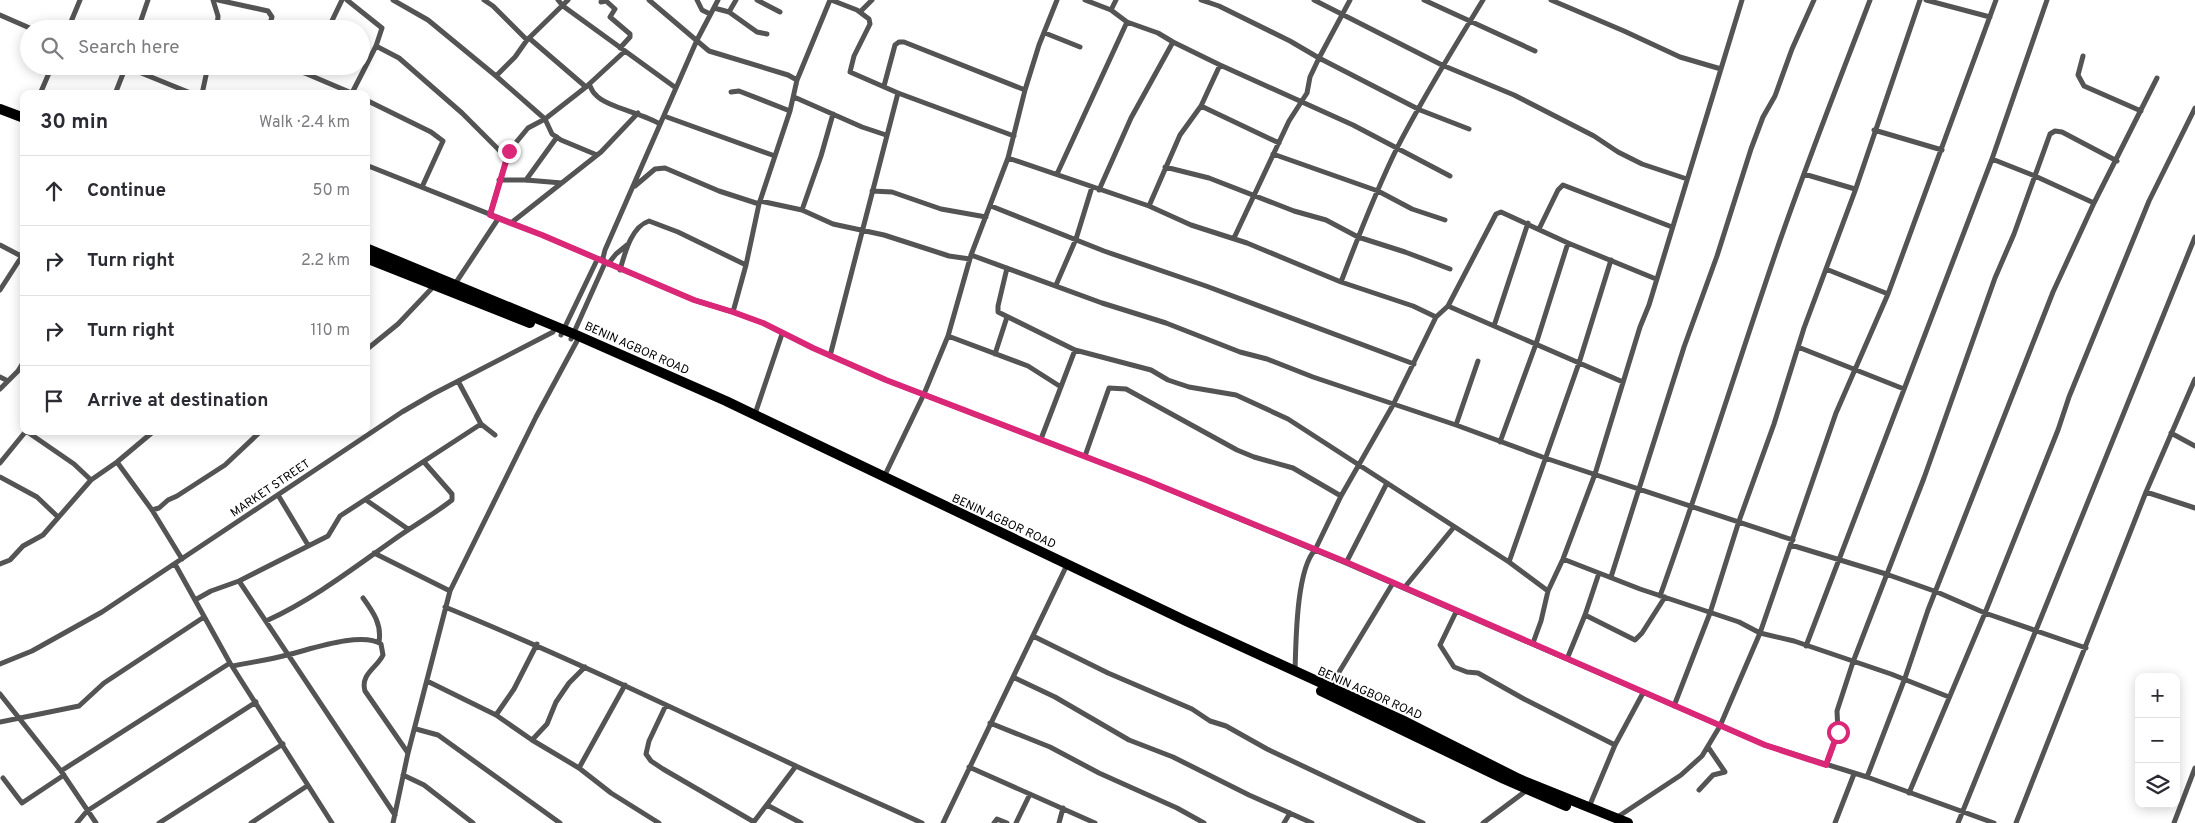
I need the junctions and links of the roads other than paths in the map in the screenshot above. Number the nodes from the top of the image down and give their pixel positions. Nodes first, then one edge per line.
1 (80, 0) edge
2 (148, 0) edge
3 (213, 0) edge
4 (218, 0) edge
5 (254, 0) edge
6 (342, 0) edge
7 (349, 0) edge
8 (393, 0) edge
9 (484, 0) edge
10 (558, 0) edge
11 (568, 0) edge
12 (649, 0) edge
13 (696, 0) edge
14 (718, 0) edge
15 (736, 0) edge
16 (757, 0) edge
17 (831, 0) edge
18 (872, 0) edge
19 (1057, 0) edge
20 (1085, 0) edge
21 (1116, 0) edge
22 (1201, 0) edge
23 (1314, 0) edge
24 (1350, 0) edge
25 (1424, 0) edge
26 (1482, 0) edge
27 (1551, 0) edge
28 (1742, 0) edge
29 (1814, 0) edge
30 (1870, 0) edge
31 (1920, 0) edge
32 (1926, 0) edge
33 (1996, 0) edge
34 (2047, 0) edge
35 (601, 2) dead end
36 (250, 6) junction
37 (563, 6) junction
38 (714, 8) junction
39 (1111, 10) junction
40 (729, 12) junction
41 (780, 12) dead end
42 (860, 12) junction
43 (710, 14) junction
44 (0, 15) edge
45 (1343, 16) junction
46 (1990, 17) junction
47 (72, 20) edge
48 (141, 20) edge
49 (218, 20) edge
50 (270, 20) edge
51 (332, 20) edge
52 (1469, 20) junction
53 (1127, 22) junction
54 (20, 24) edge
55 (1045, 33) junction
56 (767, 34) dead end
57 (528, 39) junction
58 (697, 40) junction
59 (1172, 42) junction
60 (376, 46) junction
61 (1080, 47) dead end
62 (623, 50) junction
63 (1535, 51) dead end
64 (2083, 56) dead end
65 (370, 58) edge
66 (1318, 58) junction
67 (1220, 65) junction
68 (1442, 65) junction
69 (1721, 69) junction
70 (48, 75) edge
71 (122, 75) edge
72 (145, 75) edge
73 (206, 75) edge
74 (309, 75) edge
75 (362, 75) edge
76 (496, 76) junction
77 (2157, 78) dead end
78 (797, 80) junction
79 (587, 85) junction
80 (884, 86) junction
81 (676, 88) junction
82 (42, 90) edge
83 (116, 90) edge
84 (183, 90) edge
85 (203, 90) edge
86 (346, 90) edge
87 (354, 90) edge
88 (1025, 90) junction
89 (731, 92) dead end
90 (898, 93) junction
91 (794, 97) junction
92 (0, 102) edge
93 (370, 102) edge
94 (1300, 102) junction
95 (1201, 106) junction
96 (2195, 108) edge
97 (0, 109) edge
98 (20, 110) edge
99 (1420, 110) junction
100 (790, 111) junction
101 (2141, 111) junction
102 (638, 113) junction
103 (833, 114) junction
104 (20, 116) edge
105 (664, 116) junction
106 (545, 119) junction
107 (660, 124) junction
108 (1469, 129) dead end
109 (1874, 130) junction
110 (886, 135) junction
111 (1014, 136) junction
112 (557, 138) junction
113 (1279, 143) junction
114 (1397, 148) junction
115 (1942, 150) junction
116 (1273, 154) junction
117 (597, 155) junction
118 (775, 156) junction
119 (506, 157) junction
120 (1008, 158) junction
121 (1992, 159) junction
122 (2116, 161) junction
123 (370, 167) edge
124 (1165, 167) junction
125 (1057, 174) junction
126 (1804, 174) junction
127 (1450, 176) dead end
128 (2035, 176) junction
129 (1687, 179) junction
130 (499, 180) junction
131 (526, 180) junction
132 (563, 183) junction
133 (422, 187) junction
134 (633, 187) junction
135 (1092, 187) junction
136 (1855, 189) junction
137 (1099, 190) junction
138 (872, 191) junction
139 (1378, 191) junction
140 (1254, 195) junction
141 (760, 202) junction
142 (2094, 203) junction
143 (991, 206) junction
144 (1149, 206) junction
145 (802, 210) junction
146 (490, 215) junction
147 (986, 217) junction
148 (498, 219) junction
149 (1445, 220) dead end
150 (511, 223) junction
151 (1528, 223) junction
152 (1672, 227) junction
153 (1539, 229) junction
154 (862, 231) junction
155 (1358, 237) junction
156 (2195, 237) edge
157 (1234, 238) junction
158 (1076, 240) junction
159 (1568, 243) junction
160 (0, 245) edge
161 (627, 245) junction
162 (370, 250) edge
163 (20, 255) edge
164 (971, 257) junction
165 (20, 260) edge
166 (370, 260) edge
167 (1611, 260) junction
168 (603, 261) junction
169 (746, 265) junction
170 (1007, 268) junction
171 (1450, 269) dead end
172 (1826, 269) junction
173 (620, 270) junction
174 (1656, 279) junction
175 (1341, 282) junction
176 (456, 284) junction
177 (1056, 285) junction
178 (434, 286) junction
179 (0, 290) edge
180 (1888, 294) junction
181 (1448, 306) junction
182 (733, 312) junction
183 (1007, 316) junction
184 (1436, 317) junction
185 (1494, 326) junction
186 (559, 332) junction
187 (782, 334) junction
188 (948, 336) junction
189 (574, 338) junction
190 (1536, 344) junction
191 (370, 347) edge
192 (1798, 347) junction
193 (1075, 350) junction
194 (995, 354) junction
195 (830, 356) junction
196 (1478, 361) dead end
197 (1579, 363) junction
198 (1414, 364) junction
199 (20, 366) edge
200 (1854, 370) junction
201 (0, 377) edge
202 (2195, 379) edge
203 (8, 380) junction
204 (458, 381) junction
205 (1623, 382) junction
206 (1061, 387) junction
207 (0, 389) edge
208 (1904, 390) junction
209 (2192, 393) edge
210 (924, 394) junction
211 (1393, 405) junction
212 (755, 415) junction
213 (481, 424) junction
214 (1456, 425) junction
215 (370, 433) edge
216 (2171, 433) junction
217 (23, 435) edge
218 (32, 435) edge
219 (149, 435) edge
220 (258, 435) edge
221 (368, 435) edge
222 (495, 435) dead end
223 (1041, 439) junction
224 (1500, 442) junction
225 (2195, 446) edge
226 (1085, 456) junction
227 (1545, 458) junction
228 (117, 462) junction
229 (424, 462) junction
230 (0, 463) edge
231 (1360, 465) junction
232 (1595, 474) junction
233 (884, 477) junction
234 (0, 478) edge
235 (91, 480) junction
236 (1387, 482) junction
237 (1639, 489) junction
238 (2146, 492) junction
239 (278, 495) junction
240 (1341, 496) junction
241 (366, 500) junction
242 (1692, 507) junction
243 (2195, 508) edge
244 (152, 510) junction
245 (58, 517) junction
246 (1739, 521) junction
247 (1454, 527) junction
248 (408, 530) junction
249 (1792, 542) junction
250 (308, 546) junction
251 (1315, 550) junction
252 (374, 553) junction
253 (182, 559) junction
254 (1564, 559) junction
255 (1839, 560) junction
256 (1346, 562) junction
257 (1509, 562) junction
258 (0, 564) edge
259 (174, 564) junction
260 (1066, 569) junction
261 (1600, 573) junction
262 (1886, 574) junction
263 (1611, 577) junction
264 (238, 581) junction
265 (1393, 583) junction
266 (1404, 588) junction
267 (1548, 590) junction
268 (450, 591) junction
269 (1936, 592) junction
270 (1662, 597) junction
271 (362, 598) dead end
272 (195, 600) junction
273 (446, 607) junction
274 (1456, 612) junction
275 (1710, 613) junction
276 (1985, 614) junction
277 (1585, 615) junction
278 (204, 617) junction
279 (266, 621) junction
280 (2037, 630) junction
281 (1760, 633) junction
282 (1033, 636) junction
283 (379, 642) junction
284 (1533, 643) junction
285 (537, 644) junction
286 (1806, 646) junction
287 (2086, 648) junction
288 (287, 655) junction
289 (1567, 659) junction
290 (1853, 662) junction
291 (0, 664) edge
292 (231, 664) junction
293 (585, 667) junction
294 (1295, 672) junction
295 (1013, 677) junction
296 (1905, 678) junction
297 (427, 681) junction
298 (625, 686) junction
299 (1329, 688) junction
300 (1643, 693) junction
301 (0, 694) edge
302 (1950, 697) junction
303 (256, 702) junction
304 (666, 705) junction
305 (1674, 706) junction
306 (496, 715) junction
307 (18, 718) junction
308 (0, 722) edge
309 (990, 723) junction
310 (1400, 724) junction
311 (1720, 726) junction
312 (416, 729) junction
313 (532, 740) junction
314 (283, 744) junction
315 (1614, 745) junction
316 (1708, 747) junction
317 (408, 753) junction
318 (1826, 765) junction
319 (796, 766) junction
320 (969, 767) junction
321 (578, 768) junction
322 (2195, 768) edge
323 (62, 773) junction
324 (1854, 774) junction
325 (403, 775) junction
326 (1866, 776) junction
327 (3, 778) dead end
328 (306, 786) junction
329 (1527, 790) junction
330 (1699, 790) dead end
331 (1909, 793) junction
332 (1030, 794) junction
333 (767, 805) junction
334 (1063, 808) junction
335 (1589, 808) junction
336 (88, 811) junction
337 (1290, 813) junction
338 (1963, 813) junction
339 (395, 815) junction
340 (550, 817) junction
341 (1612, 821) edge
342 (754, 822) edge
343 (77, 823) edge
344 (96, 823) edge
345 (159, 823) edge
346 (252, 823) edge
347 (332, 823) edge
348 (393, 823) edge
349 (473, 823) edge
350 (545, 823) edge
351 (560, 823) edge
352 (659, 823) edge
353 (801, 823) edge
354 (922, 823) edge
355 (942, 823) edge
356 (994, 823) edge
357 (1007, 823) edge
358 (1016, 823) edge
359 (1058, 823) edge
360 (1095, 823) edge
361 (1204, 823) edge
362 (1284, 823) edge
363 (1312, 823) edge
364 (1423, 823) edge
365 (1483, 823) edge
366 (1628, 823) edge
367 (1835, 823) edge
368 (1958, 823) edge
369 (1994, 823) edge
370 (2016, 823) edge
371 (2174, 823) edge

1 - 47 street
2 - 48 street
3 - 49 street
4 - 36 street
5 - 36 street
6 - 51 street
7 - 60 street
8 - 76 street
9 - 57 street
10 - 37 street
11 - 37 street
12 - 58 street
13 - 43 street
14 - 38 street
15 - 40 street
16 - 41 street
17 - 42 street
17 - 78 street
18 - 42 street
19 - 55 street
20 - 39 street
21 - 39 street
22 - 66 street
23 - 45 street
24 - 45 street
25 - 52 street
26 - 52 street
27 - 69 street
28 - 69 street
29 - 237 street
30 - 126 street
31 - 109 street
32 - 46 street
33 - 46 street
34 - 121 street
35 - 62 street
36 - 50 street
37 - 57 street
37 - 62 street
38 - 40 street
38 - 43 street
39 - 53 street
40 - 56 street
42 - 80 street
43 - 58 street
44 - 54 street
45 - 66 street
45 - 68 street
46 - 115 street
52 - 63 street
52 - 68 street
53 - 59 street
53 - 125 street
55 - 61 street
55 - 88 street
57 - 76 street
57 - 79 street
58 - 78 street
58 - 81 street
59 - 67 street
59 - 137 street
60 - 65 street
60 - 119 street
62 - 79 street
62 - 81 street
64 - 101 street
66 - 94 street
66 - 99 street
67 - 94 street
67 - 95 street
68 - 99 street
68 - 129 street
69 - 129 street
70 - 82 street
71 - 83 street
72 - 84 street
73 - 85 street
74 - 86 street
75 - 87 street
76 - 106 street
77 - 101 street
78 - 91 street
79 - 102 street
79 - 106 street
80 - 88 street
80 - 90 street
81 - 105 street
88 - 111 street
89 - 100 street
90 - 110 street
90 - 111 street
91 - 100 street
91 - 103 street
92 - 98 highway
93 - 133 street
94 - 113 street
94 - 114 street
95 - 113 street
95 - 124 street
96 - 276 street
97 - 104 highway
99 - 108 street
99 - 114 street
100 - 118 street
101 - 122 street
102 - 107 street
102 - 117 street
103 - 110 street
103 - 145 street
105 - 107 street
105 - 118 street
106 - 112 street
106 - 119 street
107 - 134 street
109 - 115 street
109 - 136 street
110 - 138 street
111 - 120 street
112 - 117 street
112 - 131 street
113 - 116 street
114 - 127 street
114 - 139 street
115 - 180 street
116 - 139 street
116 - 140 street
117 - 132 street
118 - 141 street
119 - 130 street
120 - 125 street
120 - 143 street
121 - 128 street
121 - 208 street
122 - 128 street
122 - 142 street
123 - 133 street
124 - 140 street
124 - 144 street
125 - 135 street
126 - 136 street
126 - 242 street
128 - 142 street
128 - 262 street
129 - 152 street
130 - 131 street
130 - 146 street
131 - 132 street
132 - 150 street
133 - 146 street
134 - 141 street
134 - 168 street
135 - 137 street
135 - 158 street
136 - 172 street
137 - 144 street
138 - 147 street
138 - 154 street
139 - 149 street
139 - 155 street
140 - 155 street
140 - 157 street
141 - 145 street
141 - 169 street
142 - 269 street
143 - 147 street
143 - 158 street
144 - 157 street
145 - 154 street
146 - 148 street
147 - 164 street
148 - 150 street
148 - 176 street
150 - 168 street
151 - 153 street
151 - 181 street
151 - 185 street
152 - 153 street
152 - 174 street
153 - 159 street
154 - 164 street
154 - 195 street
155 - 171 street
155 - 175 street
156 - 280 street
157 - 175 street
158 - 177 street
158 - 198 street
159 - 167 street
159 - 190 street
160 - 163 street
161 - 168 street
161 - 169 street
161 - 173 street
162 - 176 highway, BENIN AGBOR ROAD
164 - 170 street
164 - 188 street
165 - 179 street
166 - 178 highway, BENIN AGBOR ROAD
167 - 174 street
167 - 197 street
168 - 173 street
168 - 186 street
168 - 189 street
169 - 182 street
170 - 177 street
170 - 183 street
172 - 180 street
172 - 192 street
173 - 182 street
174 - 205 street
175 - 184 street
176 - 186 highway, BENIN AGBOR ROAD
177 - 211 street
178 - 186 highway, BENIN AGBOR ROAD
178 - 191 street
180 - 200 street
181 - 184 street
181 - 185 street
182 - 187 street
183 - 193 street
183 - 194 street
184 - 198 street
185 - 190 street
186 - 189 highway, BENIN AGBOR ROAD
186 - 204 street, MARKET STREET
187 - 195 street
187 - 212 street
188 - 194 street
188 - 210 street
189 - 212 highway, BENIN AGBOR ROAD
189 - 260 highway, BENIN AGBOR ROAD
189 - 268 street
190 - 197 street
190 - 224 street
192 - 200 street
192 - 246 street
193 - 206 street
193 - 231 street
194 - 206 street
195 - 210 street
196 - 214 street
197 - 205 street
197 - 227 street
198 - 211 street
199 - 203 street
200 - 208 street
200 - 249 street
201 - 203 street
202 - 209 street
203 - 207 street
204 - 213 street
204 - 215 street, MARKET STREET
205 - 232 street
206 - 223 street
208 - 255 street
209 - 216 street
210 - 223 street
210 - 233 street
211 - 214 street
211 - 231 street
212 - 233 highway, BENIN AGBOR ROAD
213 - 222 street
213 - 229 street
214 - 224 street
216 - 225 street
216 - 238 street
217 - 230 street
218 - 235 street
219 - 228 street
220 - 244 street
221 - 239 street, MARKET STREET
223 - 226 street
224 - 227 street
226 - 240 street
226 - 251 street
227 - 232 street
227 - 257 street
228 - 235 street
228 - 244 street
229 - 241 street
229 - 248 street
231 - 236 street
231 - 240 street
232 - 237 street
232 - 254 street
233 - 294 highway, BENIN AGBOR ROAD
234 - 245 street
235 - 245 street
236 - 247 street
236 - 256 street
237 - 242 street
237 - 263 street
238 - 243 street
238 - 287 street
239 - 250 street
239 - 253 street, MARKET STREET
240 - 251 street
241 - 248 street
241 - 250 street
242 - 246 street
242 - 270 street
244 - 253 street
245 - 258 street
246 - 249 street
246 - 275 street
247 - 257 street
247 - 266 street
248 - 252 street
249 - 255 street
249 - 281 street
250 - 264 street
251 - 256 street
251 - 294 street
252 - 268 street
252 - 279 street
253 - 259 street, MARKET STREET
254 - 261 street
254 - 267 street
255 - 262 street
255 - 286 street
256 - 265 street
257 - 267 street
259 - 272 street
259 - 291 street, MARKET STREET
260 - 282 street
260 - 310 highway, BENIN AGBOR ROAD
261 - 263 street
261 - 277 street
262 - 269 street
262 - 290 street
263 - 270 street
264 - 272 street
264 - 279 street
265 - 266 street
265 - 299 street
266 - 274 street
267 - 284 street
268 - 273 street
269 - 276 street
269 - 296 street
270 - 275 street
270 - 277 street
271 - 283 street
272 - 278 street
273 - 285 street
273 - 297 street
274 - 284 street
274 - 315 street
275 - 281 street
275 - 305 street
276 - 280 street
276 - 302 street
277 - 289 street
278 - 292 street
278 - 307 street
279 - 288 street
280 - 287 street
280 - 338 street
281 - 286 street
281 - 311 street
282 - 295 street
282 - 364 street
283 - 288 street
283 - 317 street
284 - 289 street
285 - 293 street
285 - 306 street
286 - 290 street
287 - 370 street
288 - 292 street
288 - 339 street
289 - 300 street
290 - 296 street
290 - 318 street
292 - 303 street
292 - 323 street
293 - 298 street
293 - 313 street
294 - 299 highway, BENIN AGBOR ROAD
295 - 309 street
295 - 337 street
296 - 302 street
296 - 326 street
297 - 306 street
297 - 312 street
298 - 304 street
298 - 321 street
299 - 310 highway, BENIN AGBOR ROAD
300 - 305 street
300 - 315 street
301 - 307 street
302 - 331 street
303 - 314 street
303 - 336 street
304 - 319 street
304 - 342 street
305 - 311 street
306 - 313 street
307 - 308 street
307 - 323 street
309 - 320 street
309 - 361 street
310 - 329 highway, BENIN AGBOR ROAD
310 - 335 highway, BENIN AGBOR ROAD
311 - 316 street
311 - 318 street
312 - 317 street
312 - 340 street
313 - 321 street
314 - 328 street
314 - 345 street
315 - 335 street
316 - 330 street
316 - 341 street
317 - 325 street
318 - 324 street
319 - 333 street
319 - 354 street
320 - 332 street
320 - 355 street
321 - 352 street
322 - 371 street
323 - 327 street
323 - 336 street
324 - 326 street
324 - 367 street
325 - 339 street
325 - 349 street
326 - 331 street
328 - 346 street
328 - 347 street
329 - 341 highway, BENIN AGBOR ROAD
329 - 365 street
331 - 338 street
332 - 334 street
332 - 358 street
333 - 342 street
333 - 353 street
334 - 359 street
334 - 360 street
335 - 341 highway, BENIN AGBOR ROAD
336 - 343 street
336 - 344 street
337 - 362 street
337 - 363 street
338 - 368 street
338 - 369 street
339 - 348 street
340 - 350 street
340 - 351 street
341 - 366 highway, BENIN AGBOR ROAD
356 - 357 street

